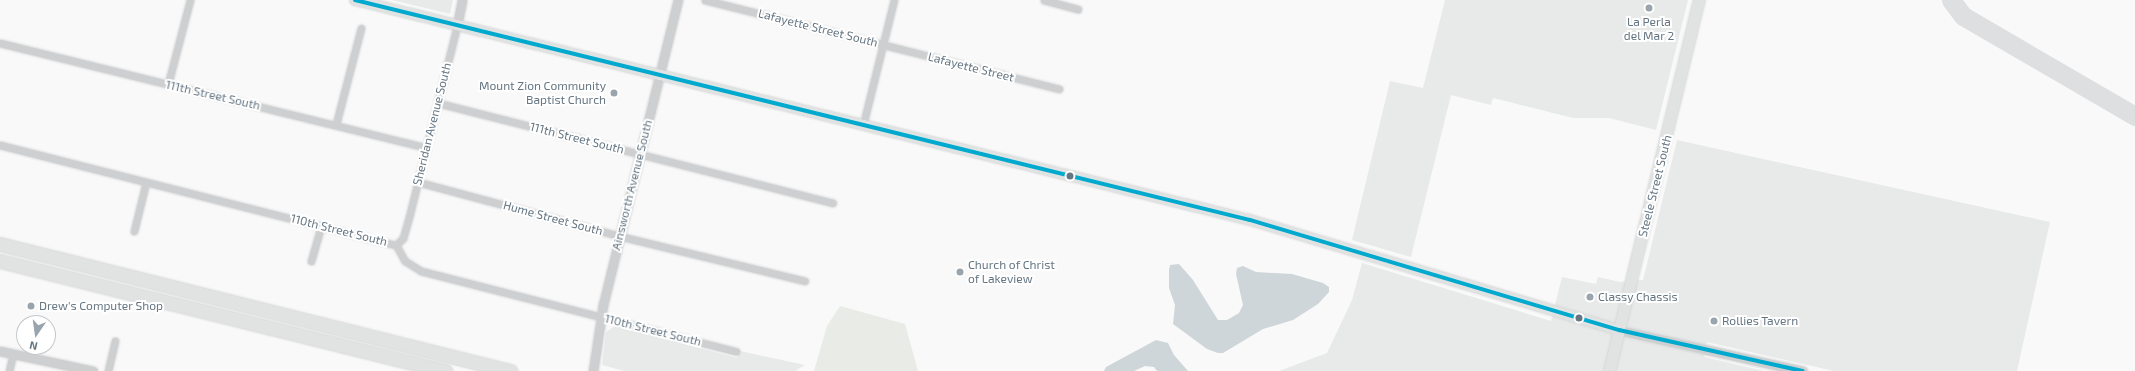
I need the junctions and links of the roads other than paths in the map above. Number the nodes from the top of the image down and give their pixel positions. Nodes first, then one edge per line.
1 (190, 0) edge
2 (354, 0) edge
3 (462, 0) edge
4 (678, 0) edge
5 (705, 0) edge
6 (894, 0) edge
7 (1044, 0) edge
8 (1699, 0) edge
9 (1078, 9) dead end
10 (457, 26) junction
11 (361, 28) dead end
12 (0, 43) edge
13 (883, 44) junction
14 (659, 76) junction
15 (168, 84) junction
16 (1059, 89) dead end
17 (438, 103) junction
18 (336, 124) junction
19 (864, 125) junction
20 (0, 145) edge
21 (426, 148) junction
22 (640, 154) junction
23 (146, 182) junction
24 (418, 182) junction
25 (833, 203) dead end
26 (321, 225) junction
27 (134, 231) dead end
28 (619, 236) junction
29 (0, 244) edge
30 (396, 245) junction
31 (311, 261) dead end
32 (0, 262) edge
33 (805, 281) dead end
34 (600, 317) junction
35 (1619, 330) junction
36 (115, 341) dead end
37 (0, 350) edge
38 (736, 351) dead end
39 (13, 354) junction
40 (594, 367) edge
41 (9, 371) edge
42 (93, 371) edge
43 (108, 371) edge
44 (446, 371) edge
45 (510, 371) edge
46 (1609, 371) edge
47 (1802, 371) edge

1 - 15 street
2 - 10 main road
3 - 10 street, Sheridan Avenue South
4 - 14 street, Ainsworth Avenue South
5 - 13 street, Lafayette Street South
6 - 13 street
7 - 9 street
8 - 35 main road, Steele Street South
10 - 14 main road
10 - 17 street, Sheridan Avenue South
11 - 18 street
12 - 15 street, 111th Street South
13 - 16 street, Lafayette Street
13 - 19 street
14 - 19 main road
14 - 22 street, Ainsworth Avenue South
15 - 18 street, 111th Street South
17 - 21 street, Sheridan Avenue South
17 - 22 street, 111th Street South
18 - 21 street, 111th Street South
19 - 35 main road
20 - 23 street, 110th Street South
21 - 24 street, Sheridan Avenue South
22 - 25 street, 111th Street South
22 - 28 street, Ainsworth Avenue South
23 - 26 street, 110th Street South
23 - 27 street
24 - 28 street, Hume Street South
24 - 30 street, Sheridan Avenue South
26 - 30 street, 110th Street South
26 - 31 street
28 - 33 street, Hume Street South
28 - 34 street, Ainsworth Avenue South
29 - 45 highway
30 - 34 street, 110th Street South
32 - 44 highway
34 - 38 street, 110th Street South
34 - 40 street, Ainsworth Avenue South
35 - 46 main road, Steele Street South
35 - 47 street
36 - 43 street
37 - 39 street
39 - 41 street
39 - 42 street

